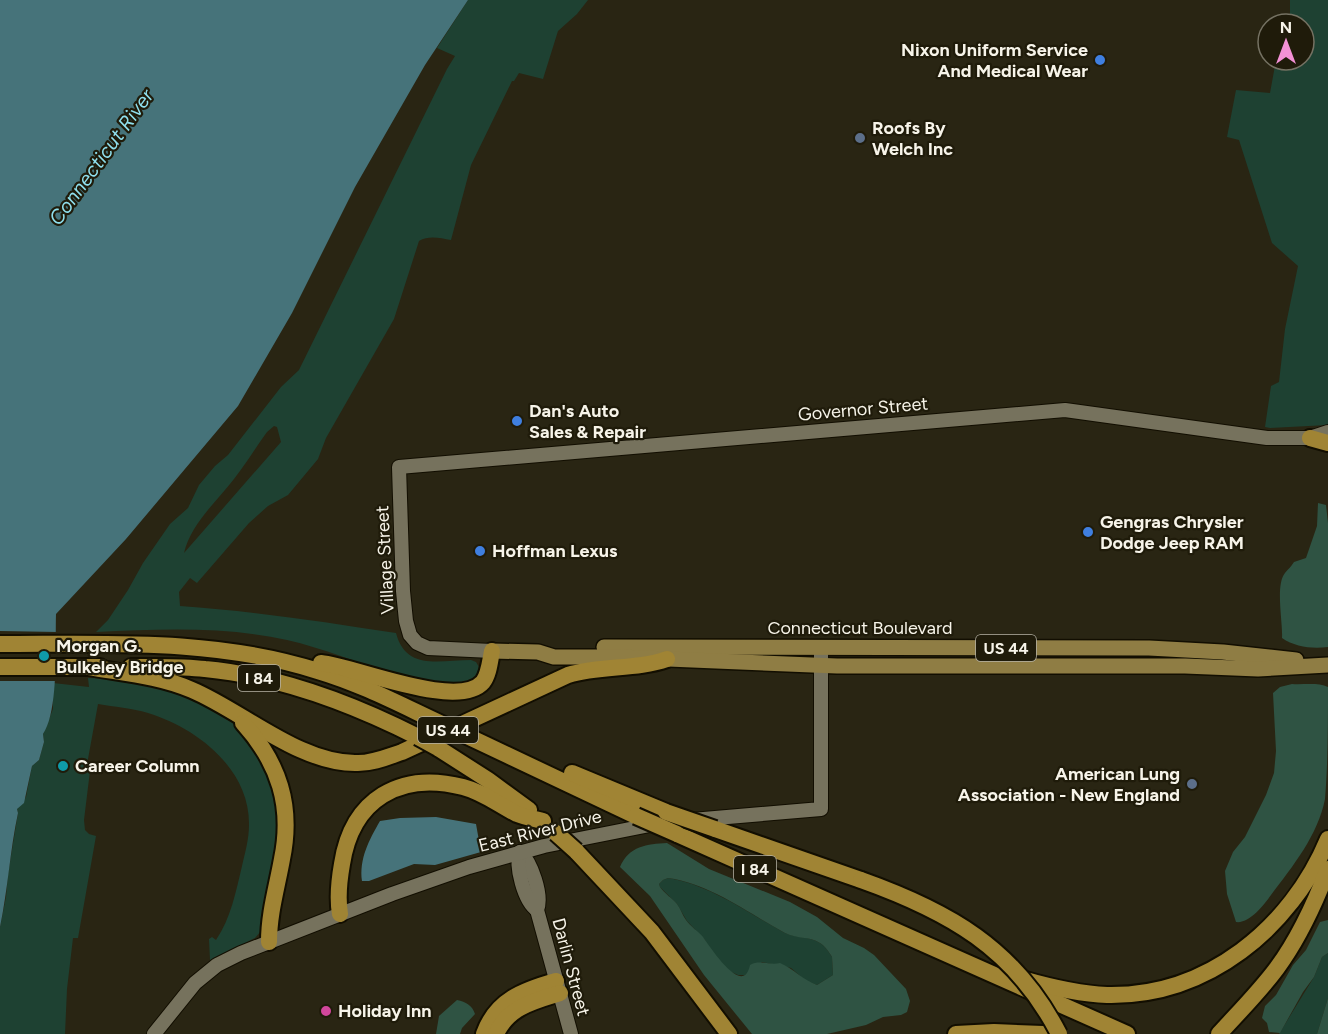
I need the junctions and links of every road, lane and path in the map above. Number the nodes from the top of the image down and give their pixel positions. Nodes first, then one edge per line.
1 (1328, 432) edge
2 (1310, 438) junction
3 (1328, 443) edge
4 (399, 467) joint
5 (0, 644) edge
6 (821, 647) junction
7 (492, 651) junction
8 (538, 652) junction
9 (667, 659) junction
10 (286, 662) junction
11 (821, 665) junction
12 (1327, 665) edge
13 (0, 667) edge
14 (89, 667) junction
15 (234, 713) junction
16 (506, 754) junction
17 (549, 827) junction
18 (1328, 839) edge
19 (520, 852) junction
20 (1328, 869) edge
21 (340, 914) junction
22 (269, 942) junction
23 (674, 959) junction
24 (973, 966) junction
25 (558, 987) junction
26 (154, 1034) edge
27 (484, 1034) edge
28 (496, 1034) edge
29 (570, 1034) edge
30 (719, 1034) edge
31 (729, 1034) edge
32 (956, 1034) edge
33 (1043, 1034) edge
34 (1059, 1034) edge
35 (1127, 1034) edge
36 (1219, 1034) edge

1 - 2 main road, Governor Street
2 - 3 highway
2 - 4 main road, Governor Street
4 - 7 main road, Village Street
5 - 10 highway, I 84
6 - 8 main road, Connecticut Boulevard / US 44
6 - 11 main road, East River Drive
6 - 12 main road, Connecticut Boulevard / US 44
7 - 8 main road, Connecticut Boulevard / US 44
7 - 10 highway, US 44
8 - 9 main road, Connecticut Boulevard
9 - 11 main road, Connecticut Boulevard / US 44
9 - 15 highway, US 44
10 - 16 highway, I 84, bridge
11 - 12 main road, Connecticut Boulevard / US 44
11 - 19 main road, East River Drive
13 - 14 highway, I 84
14 - 15 highway, US 44
14 - 17 highway, I 84, bridge
15 - 22 highway
16 - 24 highway, I 84, bridge
16 - 34 highway, bridge
17 - 21 highway
17 - 23 highway, I 84, bridge
18 - 24 highway
19 - 21 main road, East River Drive
19 - 25 main road, Darlin Street
20 - 36 highway
21 - 22 main road, East River Drive
22 - 26 main road, East River Drive
23 - 30 highway
23 - 31 highway, I 84
24 - 35 highway, I 84
25 - 27 highway
25 - 28 highway
25 - 29 main road, Darlin Street
32 - 33 highway

